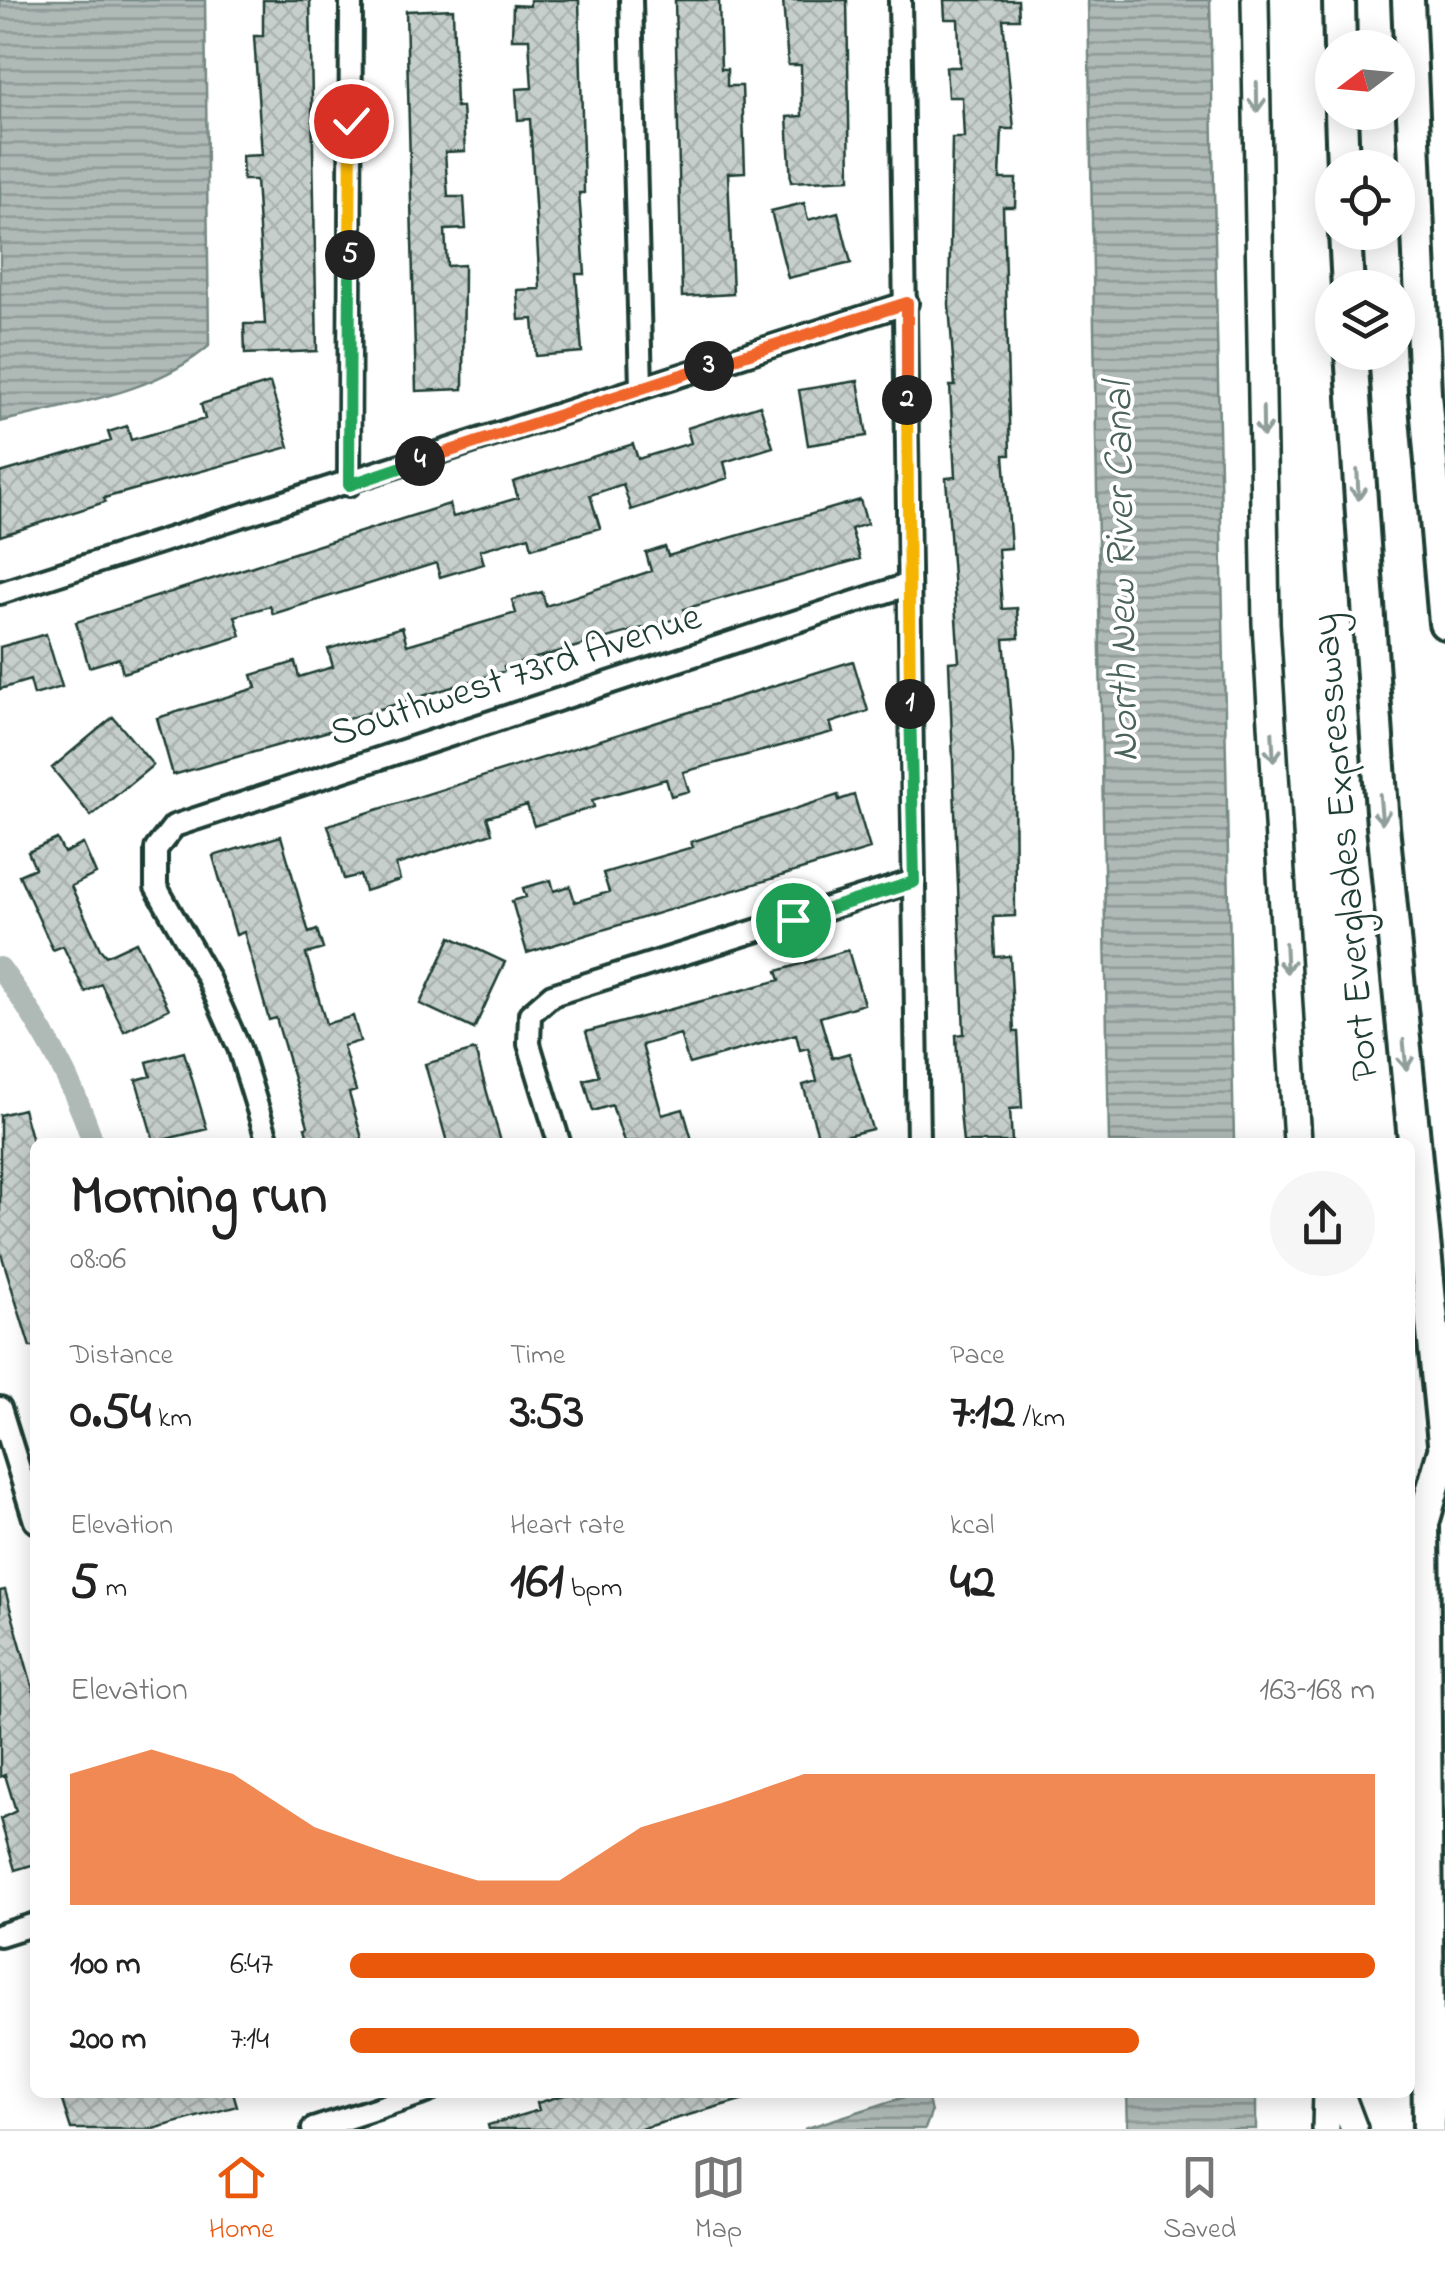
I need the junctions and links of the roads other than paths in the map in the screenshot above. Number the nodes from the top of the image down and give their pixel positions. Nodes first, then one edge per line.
1 (351, 0) edge
2 (630, 0) edge
3 (900, 0) edge
4 (1255, 0) edge
5 (1339, 0) edge
6 (1408, 0) edge
7 (1340, 30) edge
8 (907, 303) junction
9 (1352, 370) edge
10 (641, 387) junction
11 (349, 485) junction
12 (907, 584) junction
13 (0, 593) edge
14 (1445, 623) edge
15 (914, 882) junction
16 (267, 1138) edge
17 (558, 1138) edge
18 (918, 1138) edge
19 (1298, 1138) edge
20 (1414, 1138) edge
21 (1415, 1148) edge
22 (0, 1408) edge
23 (1445, 1450) edge
24 (30, 1505) edge
25 (30, 1926) edge
26 (0, 1935) edge
27 (409, 2098) edge
28 (1327, 2098) edge
29 (1342, 2098) edge
30 (313, 2129) edge
31 (1326, 2129) edge
32 (1354, 2129) edge
33 (1429, 2129) edge

1 - 11 street
2 - 10 street
3 - 8 street
4 -> 19 main road
5 - 7 highway
6 - 14 highway
8 - 10 street
8 - 12 street
9 -> 20 highway, Port Everglades Expressway
10 - 11 street
11 - 13 street
12 - 15 street
12 - 16 street, Southwest 73rd Avenue
15 - 17 street
15 - 18 street
21 -> 23 highway, Port Everglades Expressway
22 - 24 street
23 - 33 highway
25 - 26 street
27 - 30 street
28 - 31 main road
29 - 32 main road

